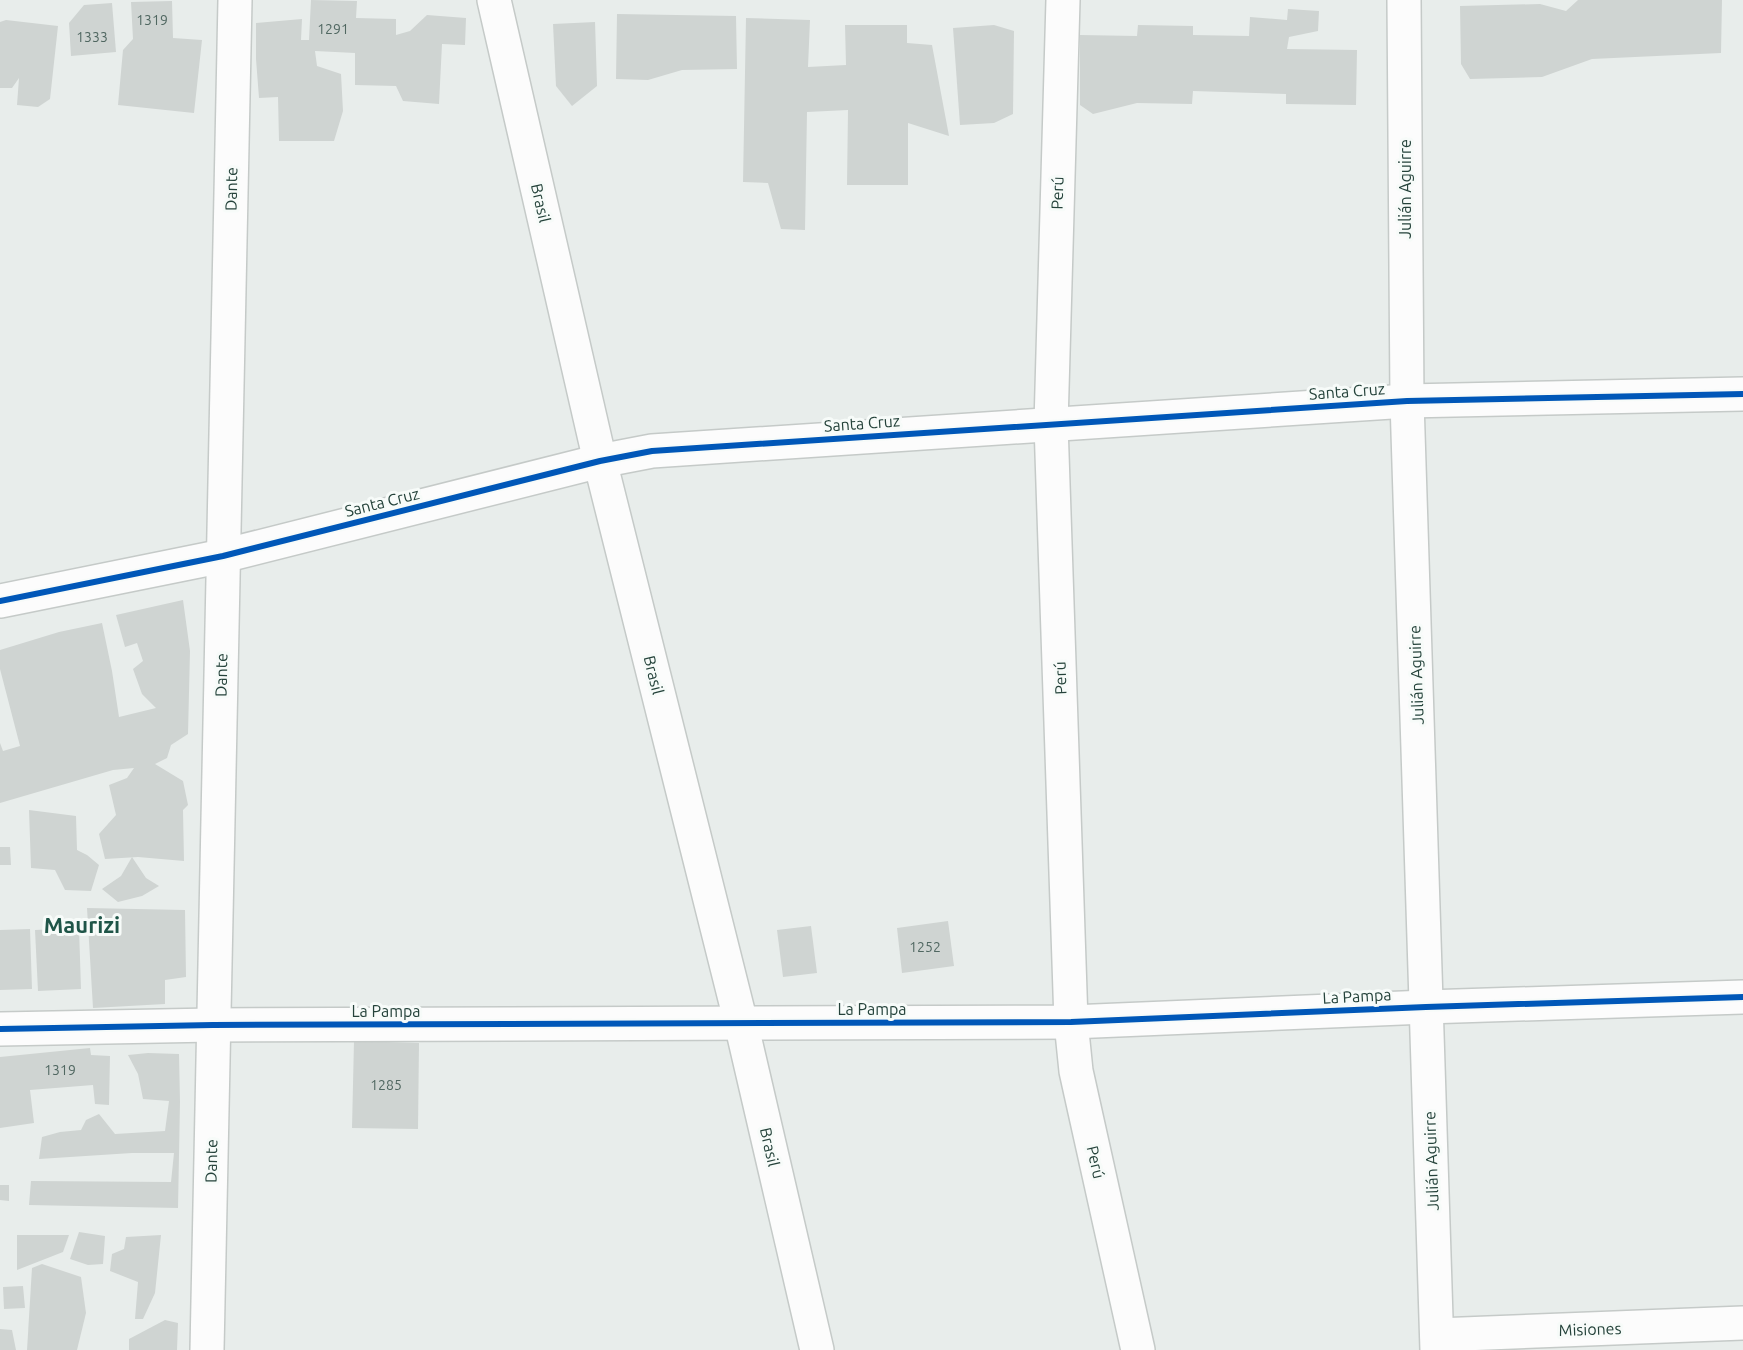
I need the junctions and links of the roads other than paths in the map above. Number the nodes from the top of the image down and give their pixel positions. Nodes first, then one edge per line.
1 (235, 0) edge
2 (494, 0) edge
3 (1063, 0) edge
4 (1404, 0) edge
5 (1743, 394) edge
6 (1407, 401) junction
7 (1051, 424) junction
8 (600, 461) junction
9 (223, 556) junction
10 (0, 601) edge
11 (1743, 997) edge
12 (1426, 1006) junction
13 (1071, 1022) junction
14 (741, 1023) junction
15 (213, 1025) junction
16 (0, 1029) edge
17 (1743, 1323) edge
18 (1437, 1342) edge
19 (207, 1350) edge
20 (818, 1350) edge
21 (1138, 1350) edge

1 - 9 street, Dante
2 - 8 street, Brasil
3 - 7 street, Perú
4 - 6 street, Julián Aguirre
5 - 6 street, Santa Cruz
6 - 7 street, Santa Cruz
6 - 12 street, Julián Aguirre
7 - 8 street, Santa Cruz
7 - 13 street, Perú
8 - 9 street, Santa Cruz
8 - 14 street, Brasil
9 - 10 street, Santa Cruz
9 - 15 street, Dante
11 - 12 street, La Pampa
12 - 13 street, La Pampa
12 - 18 street, Julián Aguirre
13 - 14 street, La Pampa
13 - 21 street, Perú
14 - 15 street, La Pampa
14 - 20 street, Brasil
15 - 16 street, La Pampa
15 - 19 street, Dante
17 - 18 street, Misiones

